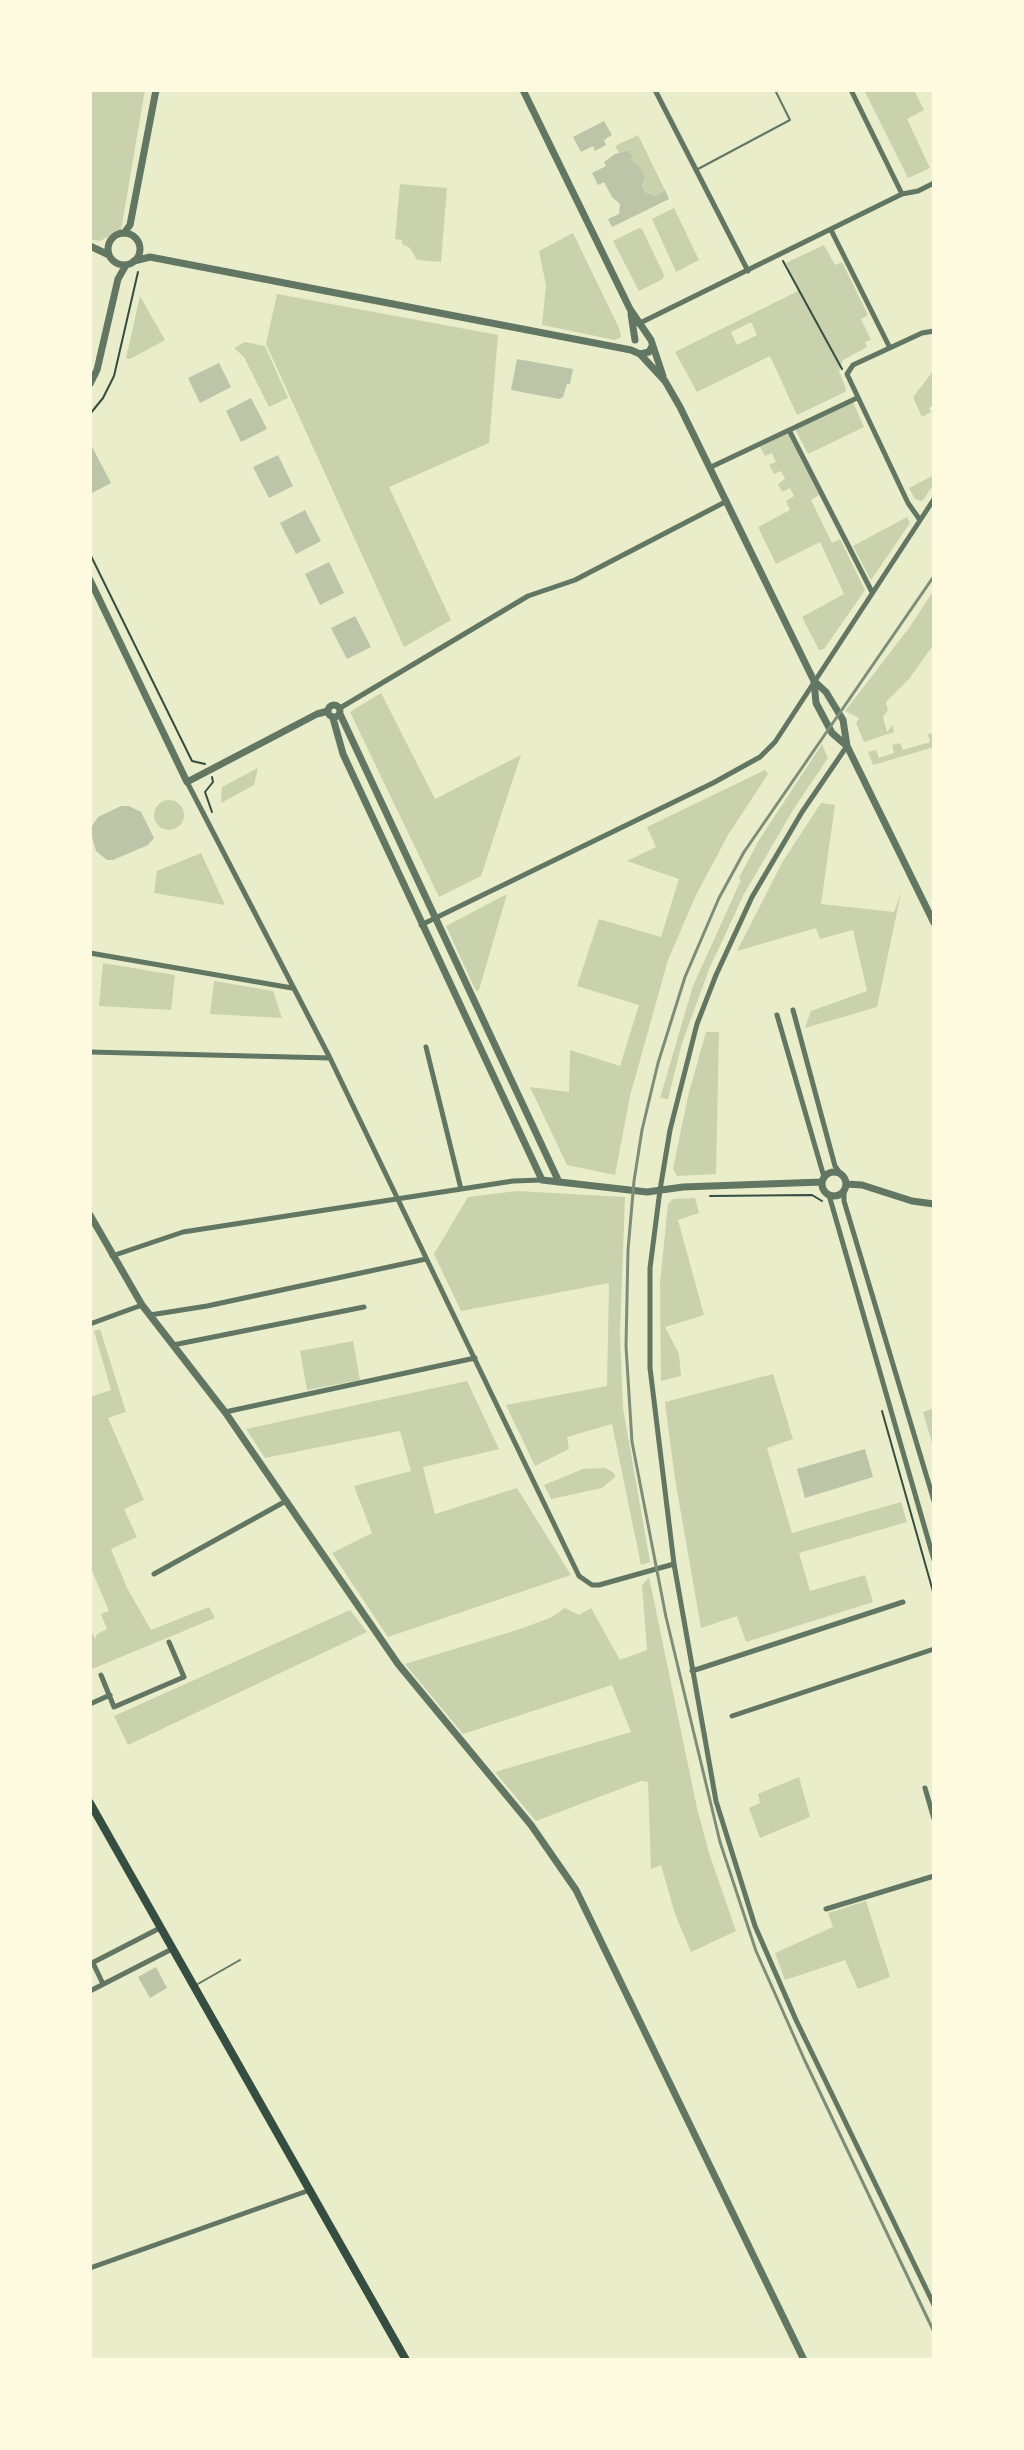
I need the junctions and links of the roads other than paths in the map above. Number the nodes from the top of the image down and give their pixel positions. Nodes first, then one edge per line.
1 (156, 90) edge
2 (523, 90) edge
3 (655, 90) edge
4 (775, 90) edge
5 (851, 90) edge
6 (696, 171) junction
7 (932, 184) edge
8 (902, 194) junction
9 (131, 217) junction
10 (831, 230) junction
11 (124, 233) junction
12 (135, 237) junction
13 (109, 243) junction
14 (93, 247) edge
15 (140, 250) junction
16 (109, 255) junction
17 (150, 257) junction
18 (134, 261) junction
19 (115, 262) junction
20 (126, 265) junction
21 (748, 271) junction
22 (118, 279) junction
23 (641, 330) junction
24 (934, 331) edge
25 (635, 342) junction
26 (652, 346) junction
27 (620, 348) junction
28 (890, 348) junction
29 (639, 353) junction
30 (664, 381) junction
31 (90, 384) edge
32 (857, 398) junction
33 (789, 430) junction
34 (711, 467) junction
35 (934, 499) edge
36 (727, 501) junction
37 (920, 520) junction
38 (90, 580) edge
39 (872, 592) junction
40 (814, 681) junction
41 (335, 713) junction
42 (847, 746) junction
43 (187, 782) junction
44 (436, 918) junction
45 (934, 923) edge
46 (421, 925) junction
47 (90, 954) edge
48 (292, 988) junction
49 (793, 1010) dead end
50 (777, 1015) dead end
51 (426, 1047) dead end
52 (90, 1052) edge
53 (330, 1058) junction
54 (840, 1173) junction
55 (542, 1180) junction
56 (823, 1180) junction
57 (559, 1182) junction
58 (845, 1187) junction
59 (461, 1189) junction
60 (660, 1190) junction
61 (396, 1198) junction
62 (826, 1199) junction
63 (934, 1204) edge
64 (90, 1215) edge
65 (112, 1257) junction
66 (426, 1259) junction
67 (142, 1305) junction
68 (364, 1307) dead end
69 (150, 1315) junction
70 (90, 1324) edge
71 (173, 1345) junction
72 (475, 1358) junction
73 (225, 1412) junction
74 (286, 1501) junction
75 (934, 1502) edge
76 (934, 1560) edge
77 (674, 1563) junction
78 (154, 1574) dead end
79 (903, 1602) dead end
80 (169, 1642) dead end
81 (934, 1649) edge
82 (692, 1671) junction
83 (101, 1675) dead end
84 (110, 1695) junction
85 (90, 1704) edge
86 (732, 1716) dead end
87 (925, 1788) dead end
88 (90, 1803) edge
89 (934, 1820) edge
90 (934, 1876) edge
91 (826, 1908) dead end
92 (160, 1928) junction
93 (172, 1949) junction
94 (240, 1960) dead end
95 (91, 1963) edge
96 (103, 1984) junction
97 (194, 1986) junction
98 (90, 1991) edge
99 (310, 2190) junction
100 (90, 2268) edge
101 (934, 2305) edge
102 (406, 2360) edge
103 (804, 2360) edge

1 - 9 street
2 - 23 street
3 - 6 street
4 - 6 lane
5 - 8 street
6 - 21 street
7 - 8 street
8 - 10 street
9 - 11 street
9 - 12 street
10 - 21 street
10 - 28 street
11 - 12 street
11 - 13 street
12 - 15 street
13 - 14 street
13 - 16 street
14 - 16 street
15 - 17 street
15 - 18 street
16 - 19 street
17 - 18 street
17 - 27 street
18 - 20 street
19 - 20 street
19 - 22 street
20 - 22 street
21 - 23 street
22 - 31 street
23 - 25 street
23 - 25 street
23 - 26 street
24 - 28 street
25 - 27 street
25 - 29 street
26 - 29 street
26 - 30 street
27 - 29 street
28 - 32 street
29 - 30 street
30 - 34 street
32 - 33 street
32 - 37 street
33 - 34 street
33 - 39 street
34 - 36 street
35 - 37 street
36 - 40 street
36 - 41 street
37 - 39 street
38 - 43 street
39 - 40 street
40 - 42 street
40 - 42 street
40 - 44 street
41 - 43 street
41 - 44 street
41 - 46 street
42 - 45 street
42 - 60 street
43 - 48 street
44 - 46 street
44 - 57 street
46 - 55 street
47 - 48 street
48 - 53 street
49 - 54 street
50 - 56 street
51 - 59 street
52 - 53 street
53 - 61 street
54 - 56 street
54 - 58 street
55 - 57 street
55 - 59 street
56 - 60 street
56 - 62 street
57 - 60 street
58 - 62 street
58 - 63 street
58 - 75 street
59 - 61 street
60 - 77 street
61 - 65 street
61 - 66 street
62 - 76 street
64 - 65 street
65 - 67 street
66 - 69 street
66 - 72 street
67 - 69 street
67 - 70 street
68 - 71 street
69 - 71 street
71 - 73 street
72 - 73 street
72 - 77 street
73 - 74 street
74 - 78 street
74 - 103 street
77 - 82 street
79 - 82 street
80 - 84 street
81 - 86 street
82 - 101 street
83 - 84 street
84 - 85 street
87 - 89 street
88 - 92 main road
90 - 91 street
92 - 93 main road
92 - 95 street
93 - 96 street
93 - 97 main road
94 - 97 lane
95 - 96 street
96 - 98 street
97 - 99 main road
99 - 100 street
99 - 102 main road

